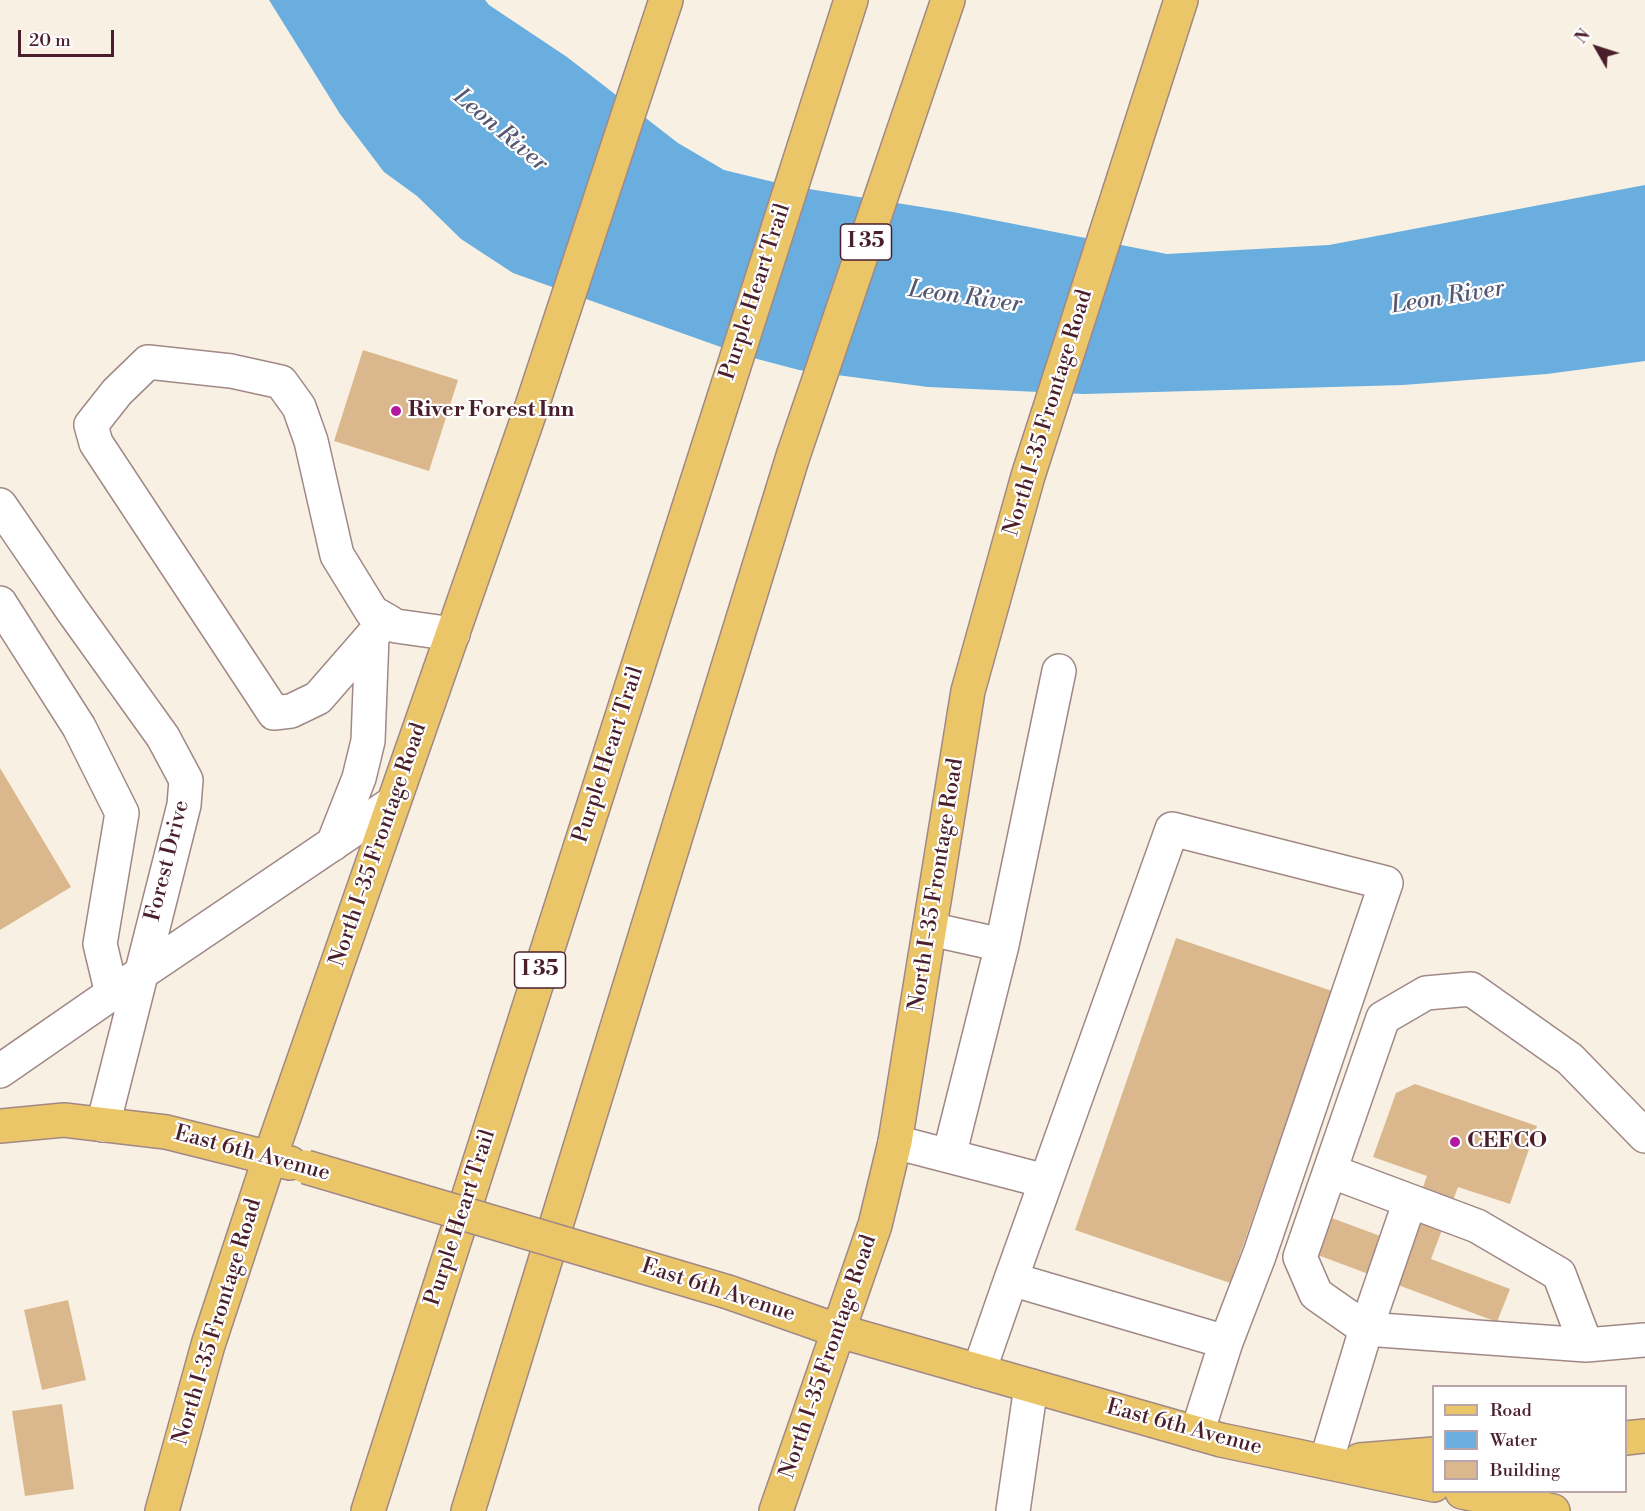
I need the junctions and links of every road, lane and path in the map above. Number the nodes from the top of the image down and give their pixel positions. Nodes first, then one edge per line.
1 (666, 0) edge
2 (1181, 0) edge
3 (850, 1) edge
4 (944, 14) edge
5 (5, 519) edge
6 (0, 603) edge
7 (379, 628) junction
8 (453, 634) junction
9 (1059, 671) dead end
10 (393, 803) junction
11 (333, 844) junction
12 (930, 929) junction
13 (1002, 945) junction
14 (140, 974) junction
15 (112, 994) junction
16 (0, 1071) edge
17 (103, 1125) junction
18 (0, 1126) edge
19 (1645, 1136) edge
20 (895, 1142) junction
21 (949, 1156) junction
22 (270, 1157) junction
23 (1330, 1171) junction
24 (1045, 1181) junction
25 (1410, 1201) junction
26 (1011, 1279) junction
27 (1366, 1329) junction
28 (839, 1331) junction
29 (1645, 1340) edge
30 (1226, 1342) junction
31 (1586, 1345) junction
32 (979, 1371) junction
33 (1031, 1386) junction
34 (494, 1430) junction
35 (1197, 1433) junction
36 (1645, 1436) edge
37 (1627, 1438) edge
38 (1432, 1454) edge
39 (1326, 1462) junction
40 (1432, 1485) edge
41 (1444, 1493) edge
42 (1471, 1493) edge
43 (162, 1511) edge
44 (368, 1511) edge
45 (468, 1511) edge
46 (476, 1511) edge
47 (776, 1511) edge
48 (1013, 1511) edge
49 (1456, 1511) edge
50 (1553, 1511) edge

1 - 8 main road, North I-35 Frontage Road
2 - 12 main road, North I-35 Frontage Road
3 - 44 main road, Purple Heart Trail / I 35
4 - 34 main road, I 35
5 - 14 street, Forest Drive
6 - 15 street
7 - 7 street
7 - 8 street
7 - 11 street
8 - 10 main road, North I-35 Frontage Road
9 - 13 street
10 - 11 street
10 - 22 main road, North I-35 Frontage Road
11 - 14 street
12 - 13 street
12 - 20 main road, North I-35 Frontage Road
13 - 21 street
14 - 15 street
14 - 17 street, Forest Drive
15 - 16 street
17 - 18 main road, East 6th Avenue
17 - 22 main road, East 6th Avenue
19 - 23 street
20 - 21 street
20 - 28 main road, North I-35 Frontage Road
21 - 24 street
22 - 28 main road, East 6th Avenue, bridge
22 - 43 main road, North I-35 Frontage Road
23 - 25 street
23 - 27 street
24 - 26 street
24 - 30 street
25 - 27 street
25 - 31 street
26 - 30 street
26 - 32 street
27 - 31 street
27 - 39 street
28 - 32 main road, East 6th Avenue
28 - 47 main road, North I-35 Frontage Road
29 - 31 street
30 - 35 street
32 - 33 main road, East 6th Avenue
33 - 35 main road, East 6th Avenue
33 - 48 street
34 - 45 main road, I 35
34 - 46 main road
35 - 39 main road, East 6th Avenue
36 - 37 main road
38 - 39 main road
39 - 40 main road, East 6th Avenue
41 - 49 main road
42 - 50 main road

